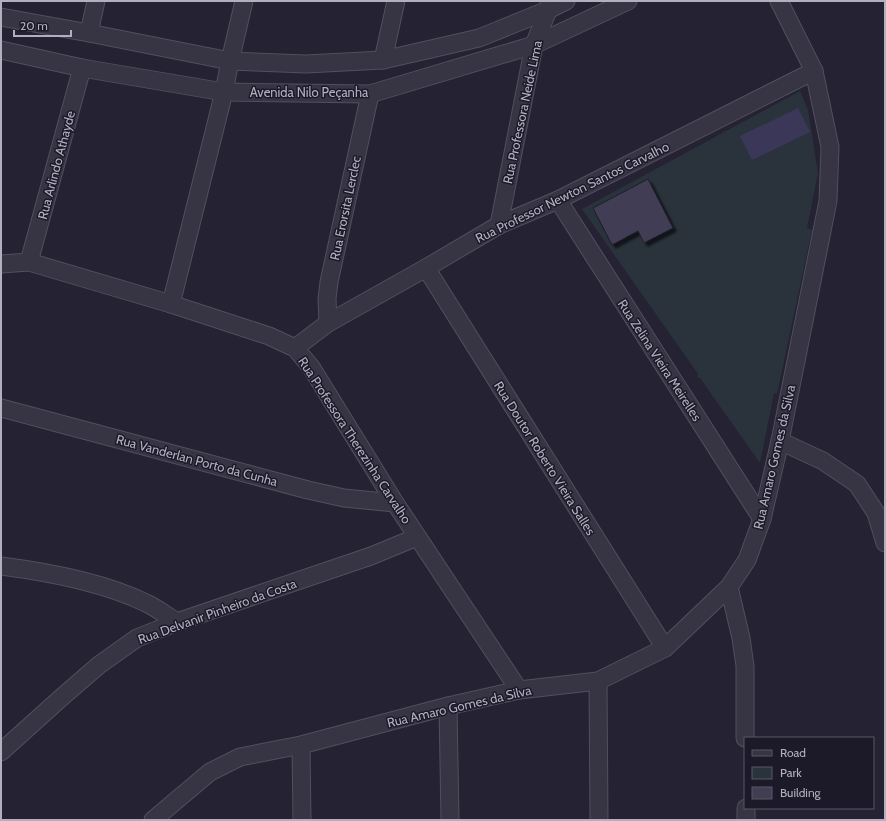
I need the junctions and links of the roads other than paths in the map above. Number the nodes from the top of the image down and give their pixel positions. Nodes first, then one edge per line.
1 (96, 1) edge
2 (244, 1) edge
3 (396, 1) edge
4 (566, 1) edge
5 (628, 1) edge
6 (779, 1) edge
7 (548, 6) edge
8 (1, 18) edge
9 (89, 33) junction
10 (534, 45) junction
11 (1, 50) edge
12 (383, 60) junction
13 (230, 61) junction
14 (82, 68) junction
15 (814, 71) junction
16 (224, 92) junction
17 (370, 94) junction
18 (558, 200) junction
19 (499, 224) junction
20 (30, 262) junction
21 (1, 264) edge
22 (426, 268) junction
23 (171, 304) junction
24 (328, 323) junction
25 (295, 348) junction
26 (1, 408) edge
27 (780, 441) junction
28 (395, 503) junction
29 (762, 519) junction
30 (417, 537) junction
31 (885, 543) edge
32 (1, 566) edge
33 (729, 587) junction
34 (177, 622) junction
35 (665, 648) junction
36 (598, 681) junction
37 (519, 690) junction
38 (448, 706) junction
39 (745, 737) edge
40 (301, 745) junction
41 (1, 752) edge
42 (746, 809) edge
43 (154, 819) edge
44 (302, 820) edge
45 (450, 820) edge
46 (599, 820) edge
47 (746, 820) edge

1 - 9 street
2 - 13 street
3 - 12 street
4 - 7 street
5 - 10 street, Avenida Nilo Peçanha
6 - 15 street, Rua Amaro Gomes da Silva
7 - 10 street, Rua Professora Neide Lima
7 - 12 street
8 - 9 street
9 - 13 street
10 - 17 street, Avenida Nilo Peçanha
10 - 19 street, Rua Professora Neide Lima
11 - 14 street, Avenida Nilo Peçanha
12 - 13 street
13 - 16 street
14 - 16 street, Avenida Nilo Peçanha
14 - 20 street, Rua Arlindo Athayde
15 - 18 street, Rua Professor Newton Santos Carvalho
15 - 27 street, Rua Amaro Gomes da Silva
16 - 17 street, Avenida Nilo Peçanha
16 - 23 street
17 - 24 street, Rua Erorsita Lerclec
18 - 19 street, Rua Professor Newton Santos Carvalho
18 - 29 street, Rua Zelina Vieira Meirelles
19 - 22 street, Rua Professor Newton Santos Carvalho
20 - 21 street, Rua Professora Therezinha Carvalho
20 - 23 street, Rua Professora Therezinha Carvalho
22 - 24 street, Rua Professor Newton Santos Carvalho
22 - 35 street, Rua Doutor Roberto Vieira Salles
23 - 25 street, Rua Professora Therezinha Carvalho
24 - 25 street, Rua Professor Newton Santos Carvalho
25 - 28 street, Rua Professora Therezinha Carvalho
26 - 28 street, Rua Vanderlan Porto da Cunha
27 - 29 street, Rua Amaro Gomes da Silva
27 - 31 street
28 - 30 street, Rua Professora Therezinha Carvalho
29 - 33 street, Rua Amaro Gomes da Silva
30 - 34 street, Rua Delvanir Pinheiro da Costa
30 - 37 street, Rua Professora Therezinha Carvalho
32 - 34 street
33 - 35 street, Rua Amaro Gomes da Silva
33 - 39 street
34 - 41 street, Rua Delvanir Pinheiro da Costa
35 - 36 street, Rua Amaro Gomes da Silva
36 - 37 street, Rua Amaro Gomes da Silva
36 - 46 street
37 - 38 street, Rua Amaro Gomes da Silva
38 - 40 street, Rua Amaro Gomes da Silva
38 - 45 street
40 - 43 street, Rua Amaro Gomes da Silva
40 - 44 street
42 - 47 street

